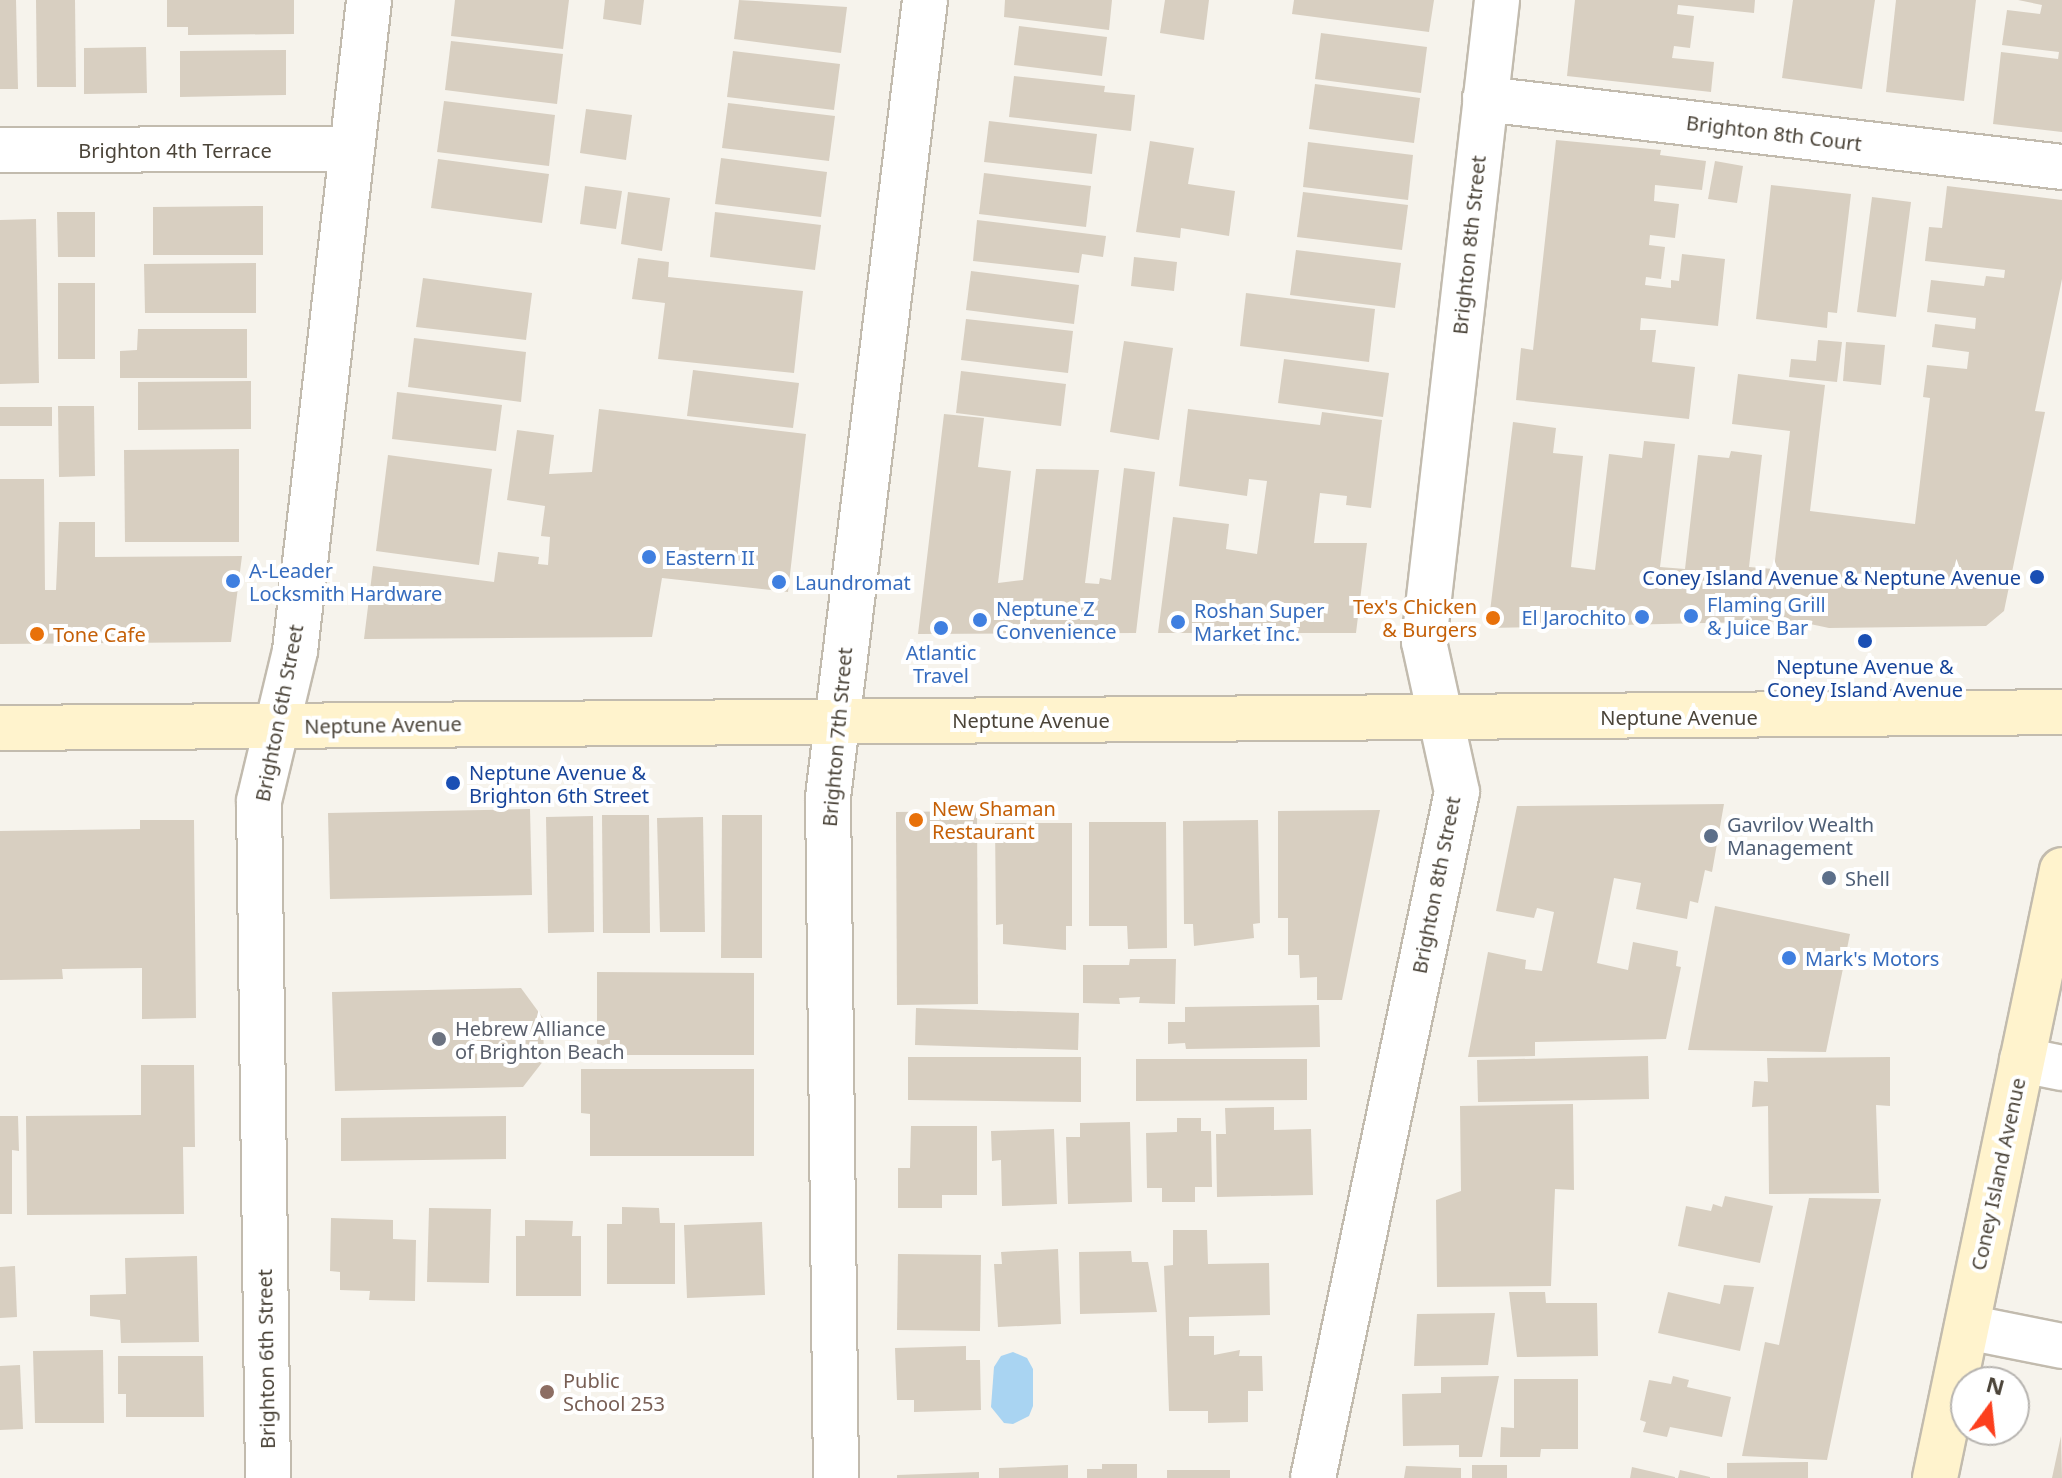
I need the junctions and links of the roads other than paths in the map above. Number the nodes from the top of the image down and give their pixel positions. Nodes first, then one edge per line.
1 (369, 0) edge
2 (925, 0) edge
3 (1497, 0) edge
4 (1485, 99) junction
5 (350, 149) junction
6 (0, 150) edge
7 (2062, 167) edge
8 (2062, 712) edge
9 (1440, 717) junction
10 (836, 721) junction
11 (278, 726) junction
12 (0, 728) edge
13 (2062, 870) edge
14 (2042, 1064) edge
15 (1967, 1327) junction
16 (2062, 1346) edge
17 (268, 1478) edge
18 (836, 1478) edge
19 (1313, 1478) edge
20 (1935, 1478) edge

1 - 5 street, Brighton 6th Street
2 - 10 street, Brighton 7th Street
3 - 4 street, Brighton 8th Street
4 - 7 street, Brighton 8th Court
4 - 9 street, Brighton 8th Street
5 - 6 street, Brighton 4th Terrace
5 - 11 street, Brighton 6th Street
8 - 9 main road, Neptune Avenue
9 - 10 main road, Neptune Avenue
9 - 19 street, Brighton 8th Street
10 - 11 main road, Neptune Avenue
10 - 18 street, Brighton 7th Street
11 - 12 main road, Neptune Avenue
11 - 17 street, Brighton 6th Street
13 - 14 main road, Coney Island Avenue
14 - 15 main road, Coney Island Avenue
15 - 16 street
15 - 20 main road, Coney Island Avenue

